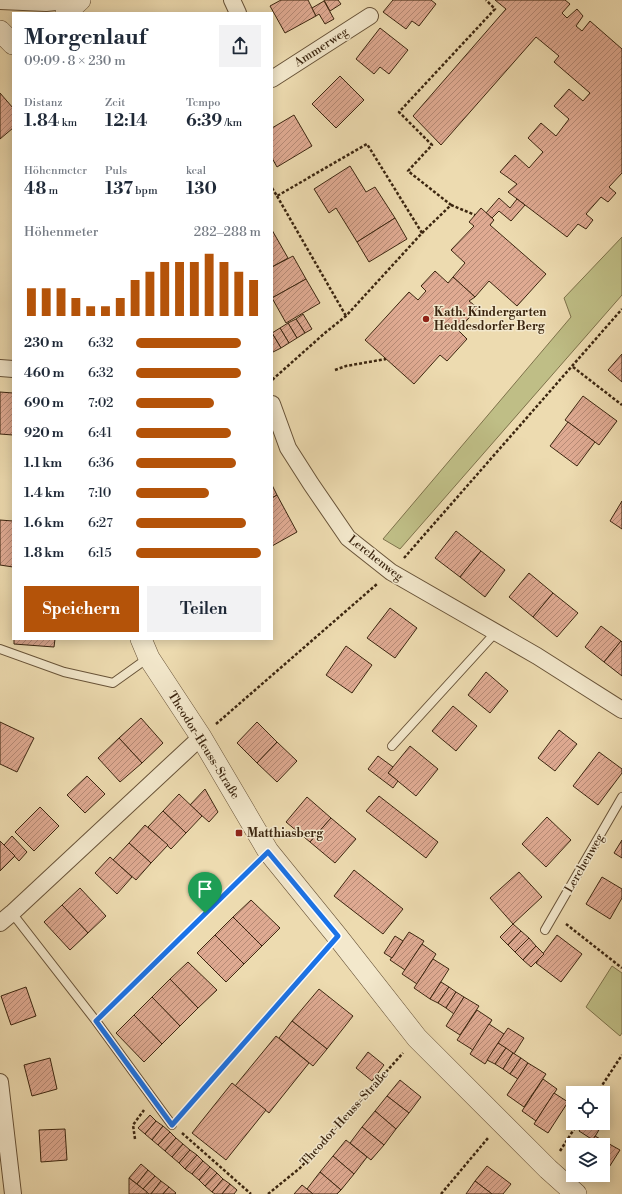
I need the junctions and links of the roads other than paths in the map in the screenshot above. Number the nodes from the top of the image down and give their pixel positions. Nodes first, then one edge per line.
1 (75, 0) edge
2 (80, 0) edge
3 (232, 0) edge
4 (0, 1) edge
5 (67, 12) edge
6 (82, 12) edge
7 (238, 12) edge
8 (370, 16) dead end
9 (0, 31) edge
10 (12, 43) edge
11 (273, 78) edge
12 (0, 368) edge
13 (12, 369) edge
14 (273, 407) edge
15 (496, 632) junction
16 (141, 640) edge
17 (0, 649) edge
18 (149, 658) junction
19 (622, 710) edge
20 (201, 737) junction
21 (392, 746) dead end
22 (622, 797) edge
23 (6, 918) edge
24 (545, 930) dead end
25 (0, 1082) edge
26 (172, 1125) road end
27 (13, 1194) edge
28 (576, 1194) edge

1 - 4 street
2 - 5 street
2 - 6 street
3 - 7 street
8 - 11 street, Ammerweg
9 - 10 street
12 - 13 street
14 - 15 street, Lerchenweg
15 - 19 street, Lerchenweg
15 - 21 lane
16 - 18 street, Theodor-Heuss-Straße
17 - 18 lane
18 - 20 street, Theodor-Heuss-Straße
20 - 23 street
20 - 28 street, Theodor-Heuss-Straße
22 - 24 lane, Lerchenweg
23 - 26 lane
25 - 27 street

